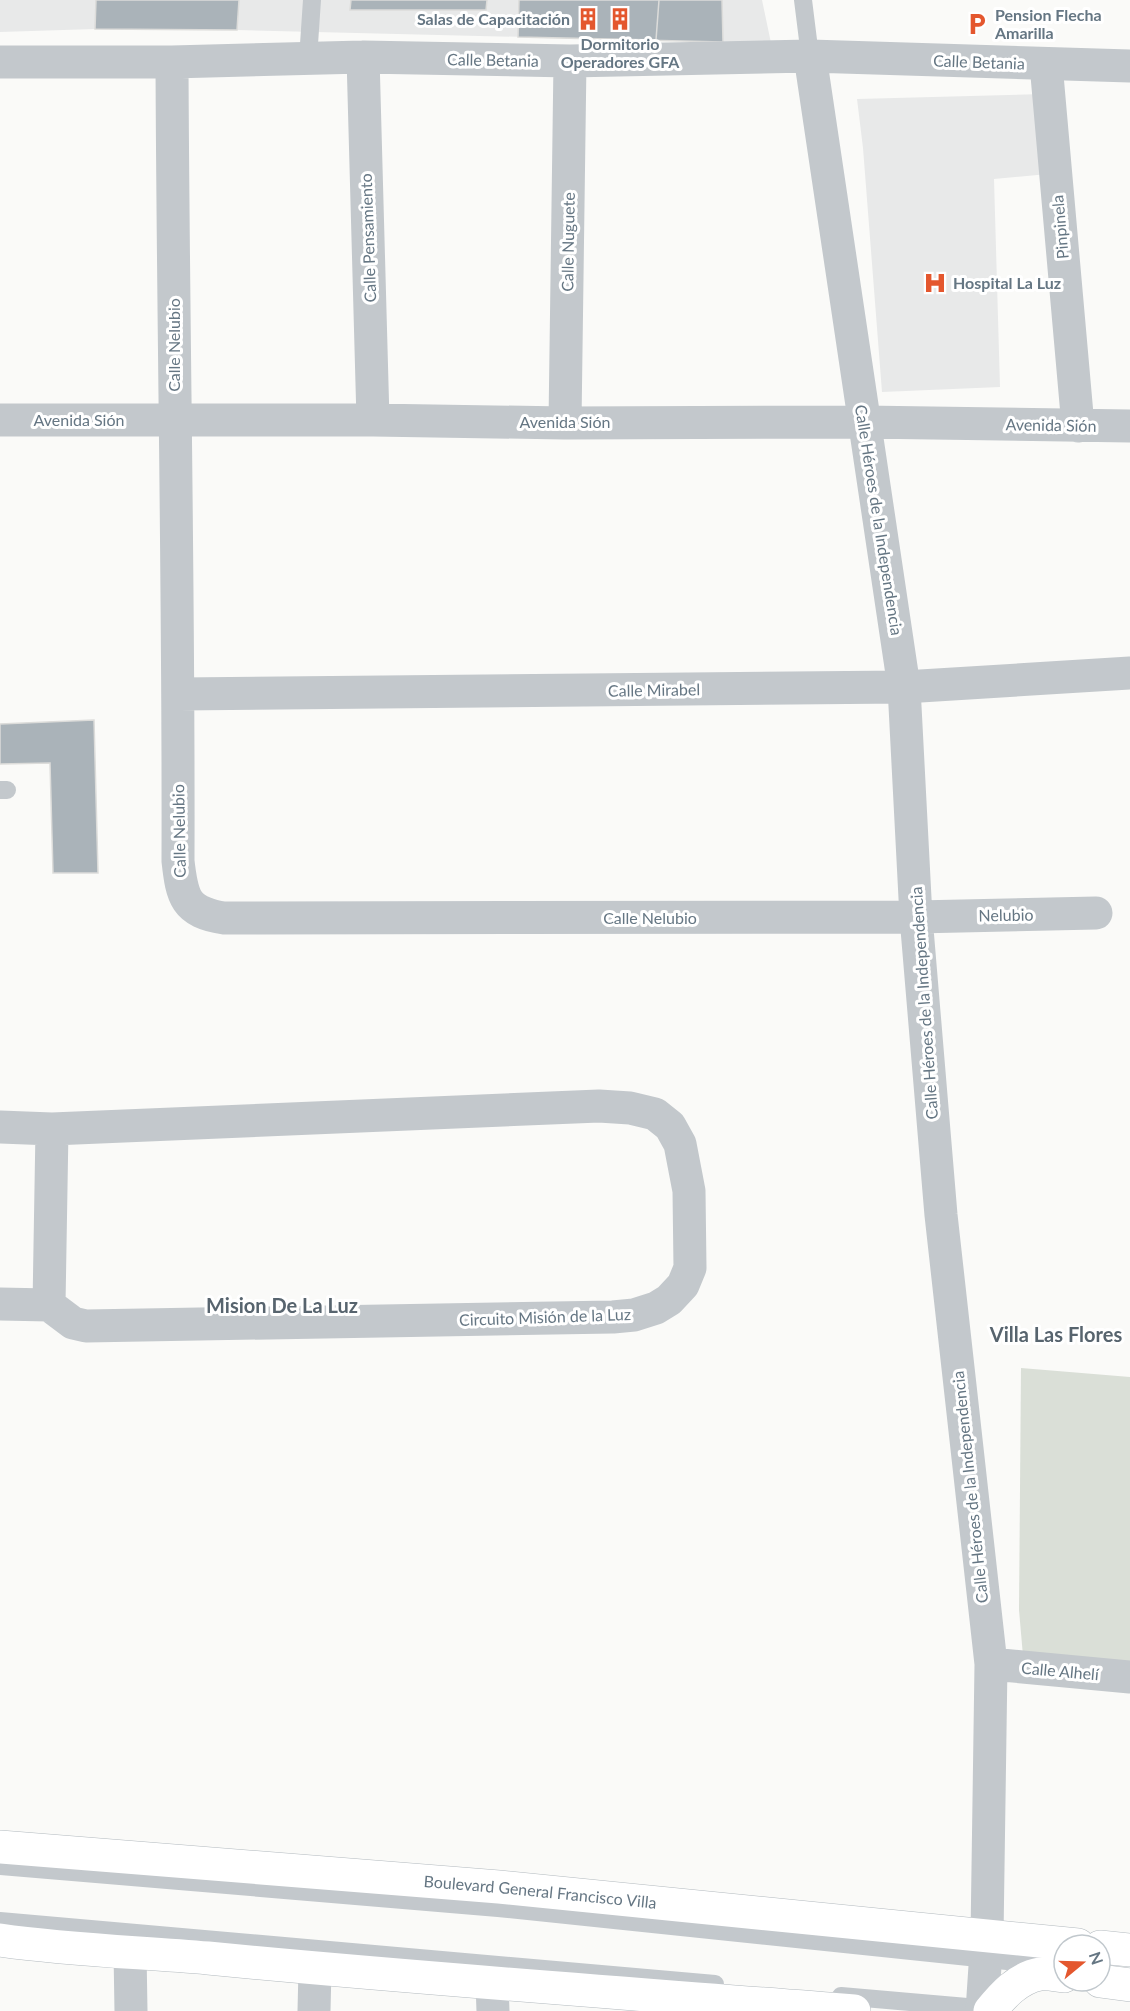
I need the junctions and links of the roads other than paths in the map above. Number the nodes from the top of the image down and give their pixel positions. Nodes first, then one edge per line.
1 (312, 0) edge
2 (803, 0) edge
3 (810, 56) junction
4 (363, 57) junction
5 (308, 59) junction
6 (570, 61) junction
7 (0, 62) edge
8 (172, 62) junction
9 (1046, 64) junction
10 (1130, 66) edge
11 (0, 420) edge
12 (174, 420) junction
13 (374, 420) junction
14 (864, 422) junction
15 (565, 423) junction
16 (1078, 426) junction
17 (1130, 426) edge
18 (1130, 673) edge
19 (904, 687) junction
20 (178, 694) junction
21 (1096, 913) dead end
22 (916, 917) junction
23 (0, 1127) edge
24 (52, 1129) junction
25 (0, 1304) edge
26 (49, 1305) junction
27 (990, 1664) junction
28 (1130, 1677) edge
29 (1, 1862) edge
30 (0, 1921) edge
31 (0, 1940) edge
32 (1052, 1946) edge
33 (986, 1947) junction
34 (1112, 1948) edge
35 (1130, 1950) edge
36 (130, 1951) junction
37 (1052, 1964) edge
38 (315, 1969) junction
39 (1112, 1973) edge
40 (1052, 1975) edge
41 (1130, 1975) edge
42 (1112, 1983) edge
43 (1130, 1985) edge
44 (492, 1997) edge
45 (678, 2004) edge
46 (990, 2010) edge
47 (130, 2011) edge
48 (314, 2011) edge
49 (853, 2011) edge

1 - 5 lane
2 - 3 lane, Calle Héroes de la Independencia
3 - 6 street, Calle Betania
3 - 9 street, Calle Betania
3 - 14 street, Calle Héroes de la Independencia
4 - 5 street, Calle Betania
4 - 6 street, Calle Betania
4 - 13 street, Calle Pensamiento
5 - 8 street, Calle Betania
6 - 15 street, Calle Nuguete
7 - 8 street, Calle Betania
8 - 12 street, Calle Nelubio
9 - 10 street, Calle Betania
9 - 16 street, Pinpinela
11 - 12 street, Avenida Sión
12 - 13 street, Avenida Sión
12 - 20 street, Calle Nelubio
13 - 15 street, Avenida Sión
14 - 15 street, Avenida Sión
14 - 16 street, Avenida Sión
14 - 19 street, Calle Héroes de la Independencia
16 - 17 street, Avenida Sión
18 - 19 street, Calle Mirabel
19 - 20 street, Calle Mirabel
19 - 22 street, Calle Héroes de la Independencia
20 - 22 street, Calle Nelubio
21 - 22 street, Nelubio
22 - 27 street, Calle Héroes de la Independencia
23 - 24 street, Circuito Misión de la Luz
24 - 26 street
24 - 26 street, Circuito Misión de la Luz
25 - 26 street
27 - 28 street, Calle Alhelí
27 - 33 street, Calle Héroes de la Independencia
29 - 33 lane
29 - 33 main road, Boulevard General Francisco Villa
30 - 46 lane
31 - 36 main road
32 - 33 main road, Boulevard General Francisco Villa
33 - 37 lane
33 - 46 street, Calle Héroes de la Independencia
34 - 35 main road
36 - 38 main road
36 - 47 street
38 - 44 main road
38 - 48 street
39 - 41 lane
40 - 46 main road
42 - 43 main road
44 - 45 main road
45 - 49 main road

